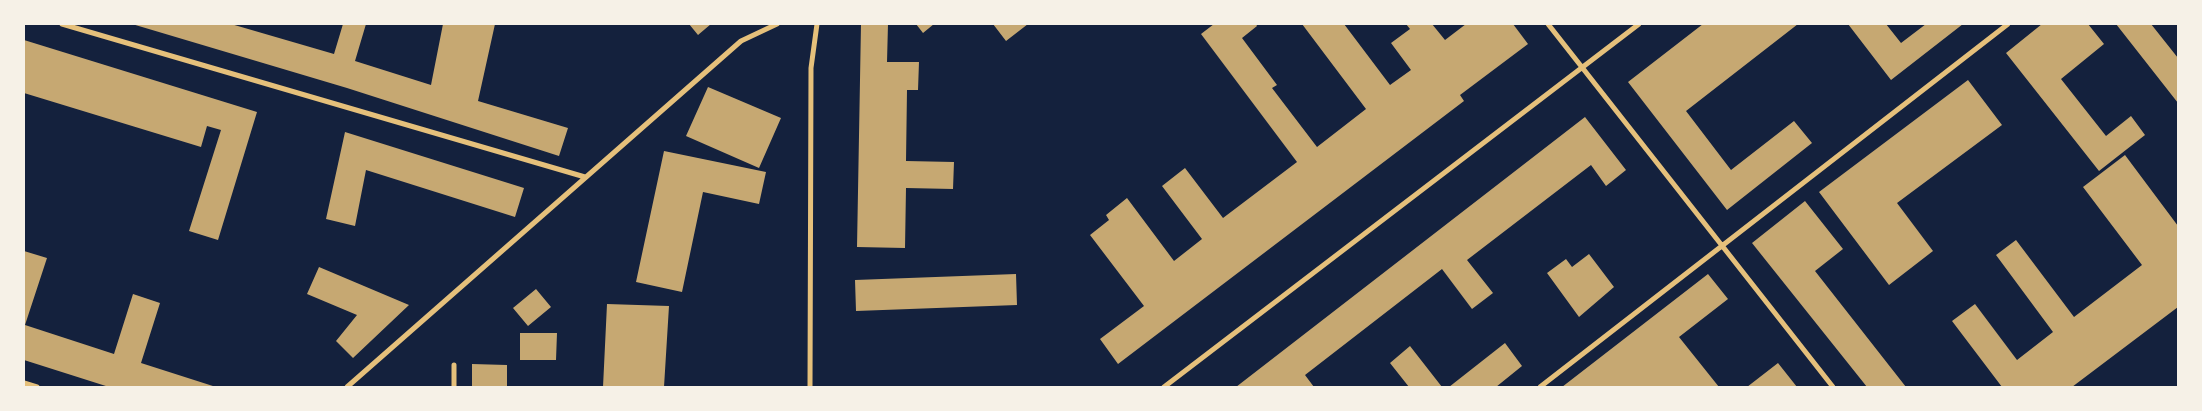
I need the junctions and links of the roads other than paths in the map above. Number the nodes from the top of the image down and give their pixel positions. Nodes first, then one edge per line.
1 (62, 24) edge
2 (777, 24) edge
3 (817, 24) edge
4 (1548, 24) edge
5 (1639, 24) edge
6 (2008, 24) edge
7 (1582, 67) junction
8 (585, 177) junction
9 (1721, 246) junction
10 (454, 365) dead end
11 (24, 383) edge
12 (37, 387) edge
13 (347, 387) edge
14 (454, 387) edge
15 (810, 387) edge
16 (1164, 387) edge
17 (1540, 387) edge
18 (1833, 387) edge

1 - 8 street
2 - 8 street
3 - 15 street
4 - 7 street
5 - 7 street
6 - 9 street
7 - 9 street
7 - 16 street
8 - 13 street
9 - 17 street
9 - 18 street
10 - 14 street
11 - 12 street

